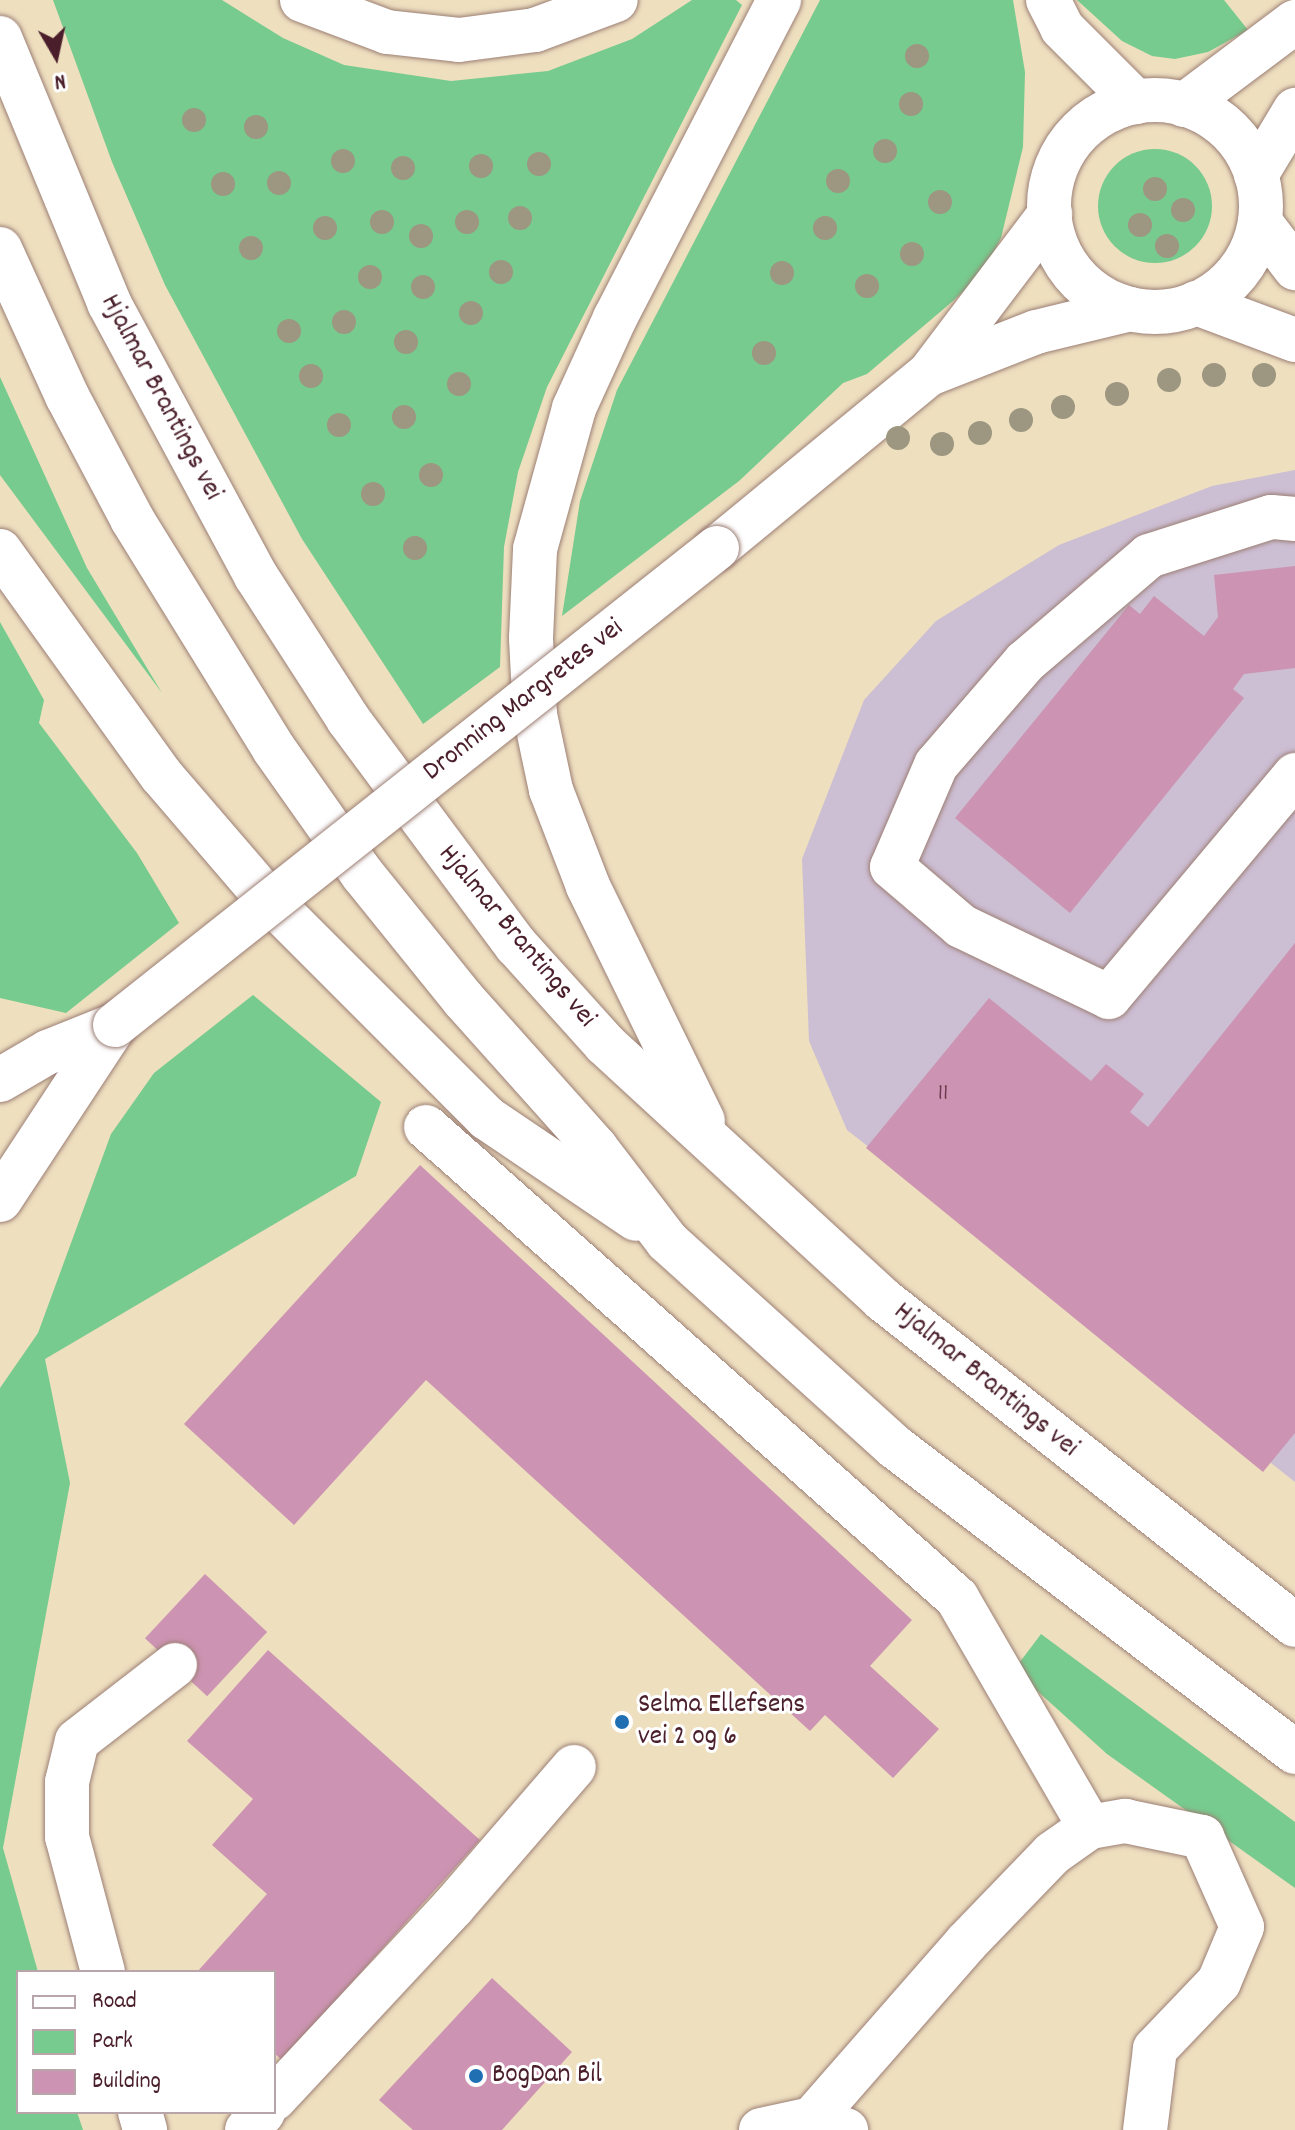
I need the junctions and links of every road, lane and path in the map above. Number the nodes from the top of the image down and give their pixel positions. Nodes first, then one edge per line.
1 (302, 0) edge
2 (616, 0) edge
3 (779, 0) edge
4 (1048, 0) edge
5 (1295, 22) edge
6 (0, 38) edge
7 (1136, 102) junction
8 (1184, 105) junction
9 (1295, 110) edge
10 (1256, 175) junction
11 (1050, 214) junction
12 (1260, 222) junction
13 (0, 249) edge
14 (1295, 268) edge
15 (1196, 303) junction
16 (1130, 309) junction
17 (1295, 340) edge
18 (929, 374) junction
19 (1295, 519) edge
20 (0, 551) edge
21 (1295, 775) edge
22 (115, 1025) junction
23 (0, 1080) edge
24 (426, 1127) dead end
25 (714, 1145) junction
26 (0, 1200) edge
27 (667, 1241) junction
28 (1295, 1625) edge
29 (175, 1665) dead end
30 (1295, 1752) edge
31 (574, 1767) dead end
32 (1090, 1827) junction
33 (102, 1970) edge
34 (276, 2097) edge
35 (261, 2114) edge
36 (829, 2125) edge
37 (247, 2130) edge
38 (761, 2130) edge
39 (1145, 2130) edge

1 - 2 main road
3 - 25 main road
4 - 7 main road
5 - 8 main road
6 - 25 main road, Hjalmar Brantings vei
7 - 8 main road, Dronning Margretes vei
7 - 11 main road, Dronning Margretes vei
8 - 10 main road, Dronning Margretes vei
9 - 10 main road
10 - 12 main road, Dronning Margretes vei
11 - 16 main road, Dronning Margretes vei
11 - 18 main road, Dronning Margretes vei
12 - 14 main road
12 - 15 main road, Dronning Margretes vei
13 - 27 main road
15 - 16 main road, Dronning Margretes vei
15 - 17 main road
16 - 18 main road, Dronning Margretes vei
18 - 22 main road, Dronning Margretes vei, bridge
19 - 21 main road
20 - 27 main road
22 - 23 main road, Dronning Margretes vei
22 - 26 main road, Dronning Margretes vei
24 - 32 main road
25 - 28 main road, Hjalmar Brantings vei
27 - 30 main road
29 - 33 main road
31 - 34 main road
32 - 36 main road
32 - 39 main road
35 - 37 main road
36 - 38 main road

